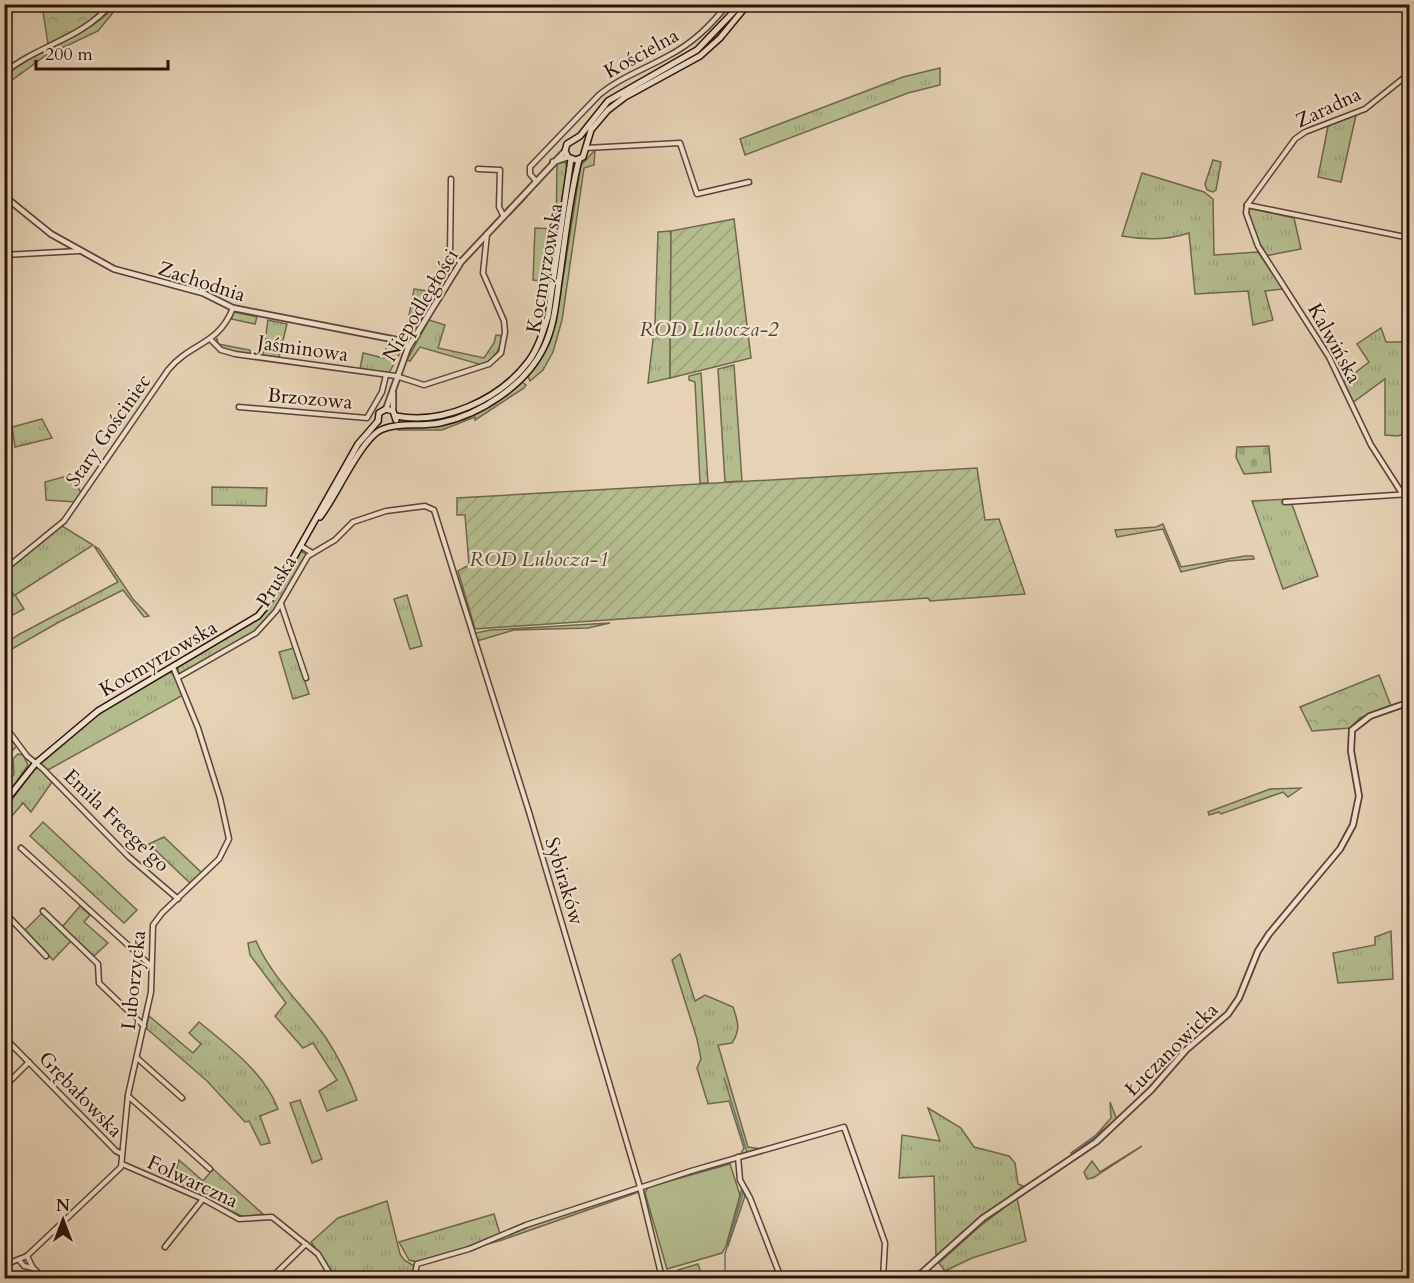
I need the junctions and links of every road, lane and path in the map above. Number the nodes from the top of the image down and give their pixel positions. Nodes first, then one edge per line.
1 (14, 4) edge
2 (111, 4) edge
3 (728, 4) edge
4 (741, 4) edge
5 (748, 4) edge
6 (4, 8) edge
7 (4, 73) edge
8 (1410, 73) edge
9 (576, 139) junction
10 (586, 147) junction
11 (568, 156) junction
12 (579, 160) junction
13 (478, 169) dead end
14 (451, 179) dead end
15 (536, 181) junction
16 (748, 182) dead end
17 (4, 196) edge
18 (1247, 205) junction
19 (503, 215) junction
20 (486, 233) junction
21 (1410, 238) edge
22 (79, 250) junction
23 (4, 255) edge
24 (461, 262) junction
25 (233, 308) junction
26 (211, 340) junction
27 (408, 348) junction
28 (386, 375) junction
29 (396, 376) junction
30 (393, 388) junction
31 (239, 407) dead end
32 (386, 409) junction
33 (394, 414) junction
34 (378, 421) junction
35 (395, 424) junction
36 (384, 428) junction
37 (1410, 494) edge
38 (1403, 495) junction
39 (1285, 502) dead end
40 (434, 510) joint
41 (312, 528) junction
42 (301, 546) junction
43 (312, 553) junction
44 (4, 570) edge
45 (280, 604) junction
46 (173, 667) junction
47 (179, 677) junction
48 (306, 678) dead end
49 (1410, 702) edge
50 (4, 725) edge
51 (27, 756) junction
52 (43, 756) junction
53 (35, 764) junction
54 (4, 803) edge
55 (21, 848) dead end
56 (178, 899) junction
57 (43, 911) dead end
58 (4, 912) edge
59 (46, 956) dead end
60 (151, 966) junction
61 (144, 1027) junction
62 (4, 1037) edge
63 (137, 1058) junction
64 (29, 1062) junction
65 (4, 1087) edge
66 (128, 1095) junction
67 (182, 1098) dead end
68 (122, 1154) junction
69 (738, 1157) junction
70 (122, 1164) junction
71 (210, 1169) dead end
72 (640, 1187) junction
73 (203, 1199) junction
74 (306, 1244) junction
75 (165, 1247) dead end
76 (27, 1256) junction
77 (19, 1260) junction
78 (4, 1264) edge
79 (33, 1268) junction
80 (44, 1278) edge
81 (271, 1278) edge
82 (326, 1278) edge
83 (414, 1278) edge
84 (662, 1278) edge
85 (781, 1278) edge
86 (883, 1278) edge
87 (916, 1278) edge

1 - 6 street
2 - 7 street
3 - 15 street, Kościelna
4 - 9 main road
5 - 10 main road
8 - 18 street, Zaradna
9 - 10 main road
9 - 11 main road
10 - 12 main road
10 - 16 street
11 - 12 main road
11 - 15 street, Niepodległości
11 - 33 main road, Kocmyrzowska
12 - 35 main road, Kocmyrzowska
13 - 19 street
14 - 24 street
15 - 19 street, Niepodległości
17 - 22 street, Zachodnia
18 - 21 street
18 - 38 street, Kalwińska
19 - 20 street, Niepodległości
20 - 24 street, Niepodległości
20 - 29 street, Jaśminowa
22 - 23 street
22 - 25 street, Zachodnia
24 - 27 street, Niepodległości
25 - 26 street, Stary Gościniec
25 - 27 street, Zachodnia
26 - 28 street, Jaśminowa
26 - 44 street, Stary Gościniec
27 - 29 street, Niepodległości
28 - 29 street, Jaśminowa
28 - 31 street, Brzozowa
29 - 30 street, Niepodległości
30 - 32 street, Niepodległości
30 - 33 street, Niepodległości
32 - 33 main road
32 - 34 main road
33 - 35 main road
34 - 36 main road
34 - 41 main road, Kocmyrzowska
35 - 36 main road
36 - 41 main road, Kocmyrzowska
37 - 38 street
38 - 39 street
40 - 43 street, Pruska
40 - 72 street, Sybiraków
41 - 42 main road, Kocmyrzowska
42 - 43 street
42 - 46 main road, Kocmyrzowska
43 - 45 street, Pruska
45 - 47 street, Pruska
45 - 48 street
46 - 47 street, Luborzycka
46 - 52 main road, Kocmyrzowska
47 - 56 street, Luborzycka
49 - 87 street, Łuczanowicka
50 - 51 street, Emila Freege'go
51 - 52 street
51 - 53 street, Emila Freege'go
52 - 53 main road, Kocmyrzowska
53 - 54 main road, Kocmyrzowska
53 - 56 street, Emila Freege'go
55 - 60 street
56 - 60 street, Luborzycka
57 - 61 street
58 - 59 street
60 - 61 street, Luborzycka
61 - 63 street, Luborzycka
62 - 64 street, Grębałowska
63 - 66 street, Luborzycka
63 - 67 street
64 - 65 street
64 - 68 street, Grębałowska
66 - 68 street, Luborzycka
66 - 71 street
68 - 70 street, Grębałowska
69 - 72 street
69 - 85 street
69 - 86 street
70 - 73 street, Folwarczna
70 - 76 street, Grębałowska
72 - 83 street
72 - 84 street, Sybiraków
73 - 74 street, Folwarczna
73 - 75 street
74 - 81 street
74 - 82 street, Folwarczna
76 - 77 street, Grębałowska
76 - 79 street
77 - 78 street, Grębałowska
77 - 79 street
79 - 80 street

